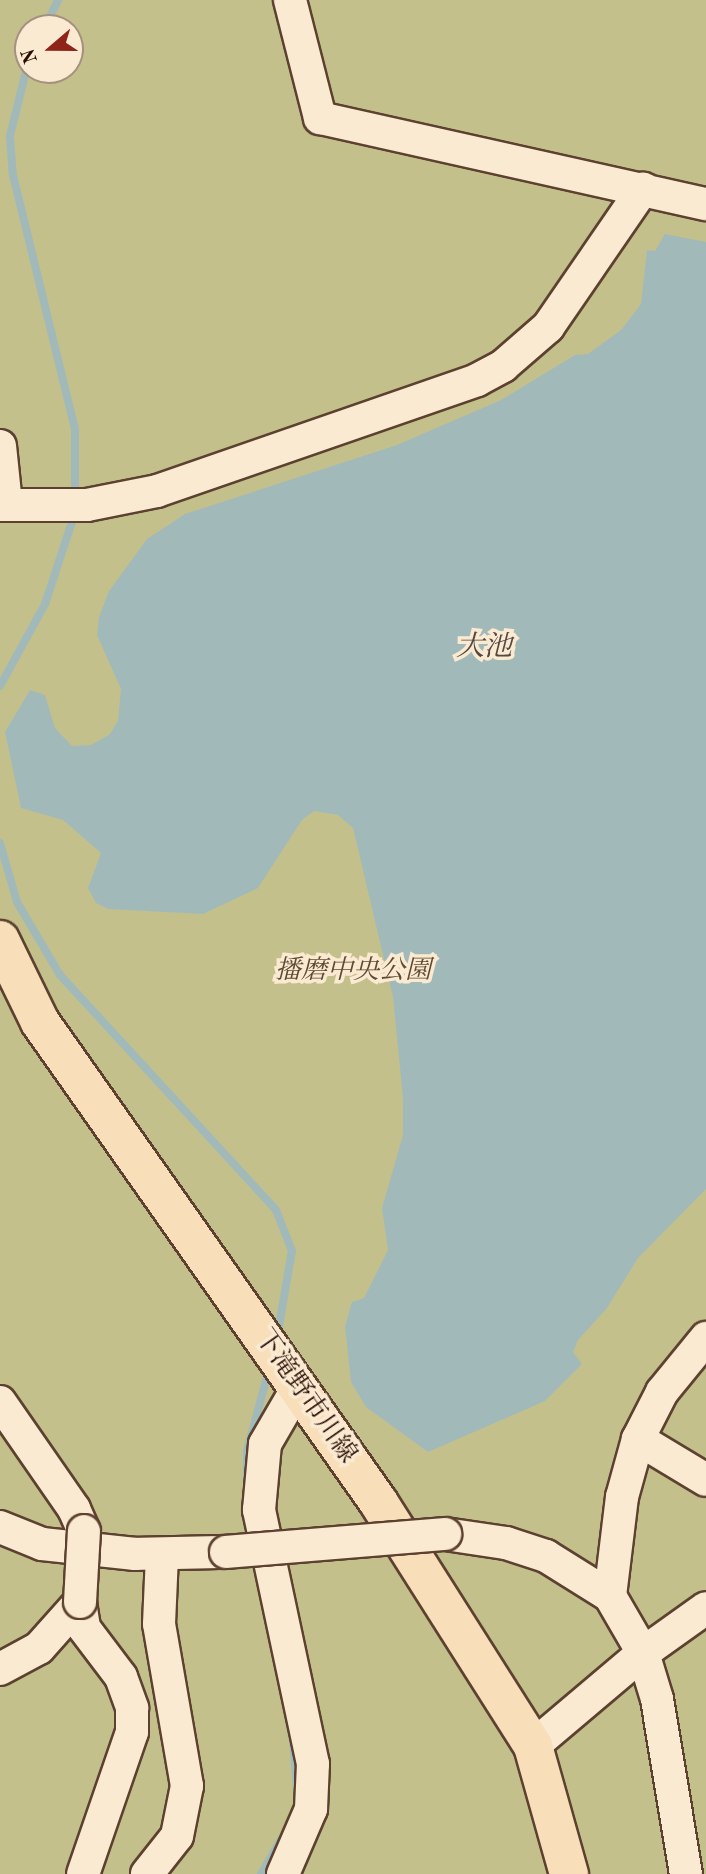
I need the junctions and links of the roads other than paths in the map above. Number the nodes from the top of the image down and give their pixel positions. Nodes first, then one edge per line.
1 (290, 0) edge
2 (643, 189) junction
3 (706, 204) edge
4 (0, 446) edge
5 (3, 504) edge
6 (0, 940) edge
7 (706, 1338) edge
8 (298, 1387) junction
9 (0, 1402) edge
10 (638, 1439) junction
11 (706, 1480) edge
12 (0, 1527) edge
13 (162, 1554) junction
14 (610, 1596) junction
15 (80, 1602) junction
16 (706, 1608) edge
17 (643, 1653) junction
18 (0, 1669) edge
19 (533, 1746) junction
20 (83, 1874) edge
21 (147, 1874) edge
22 (283, 1874) edge
23 (569, 1874) edge
24 (686, 1874) edge

1 - 2 street
2 - 3 street
2 - 5 street
4 - 5 street
6 - 8 main road, 下滝野市川線
7 - 10 street
8 - 19 main road, 下滝野市川線
8 - 22 street
9 - 15 street, bridge
10 - 11 street
10 - 14 street
12 - 13 street
13 - 14 street, bridge
13 - 21 street
14 - 17 street
15 - 18 street
15 - 20 street
16 - 17 street
17 - 19 street
17 - 24 street
19 - 23 main road, 下滝野市川線

